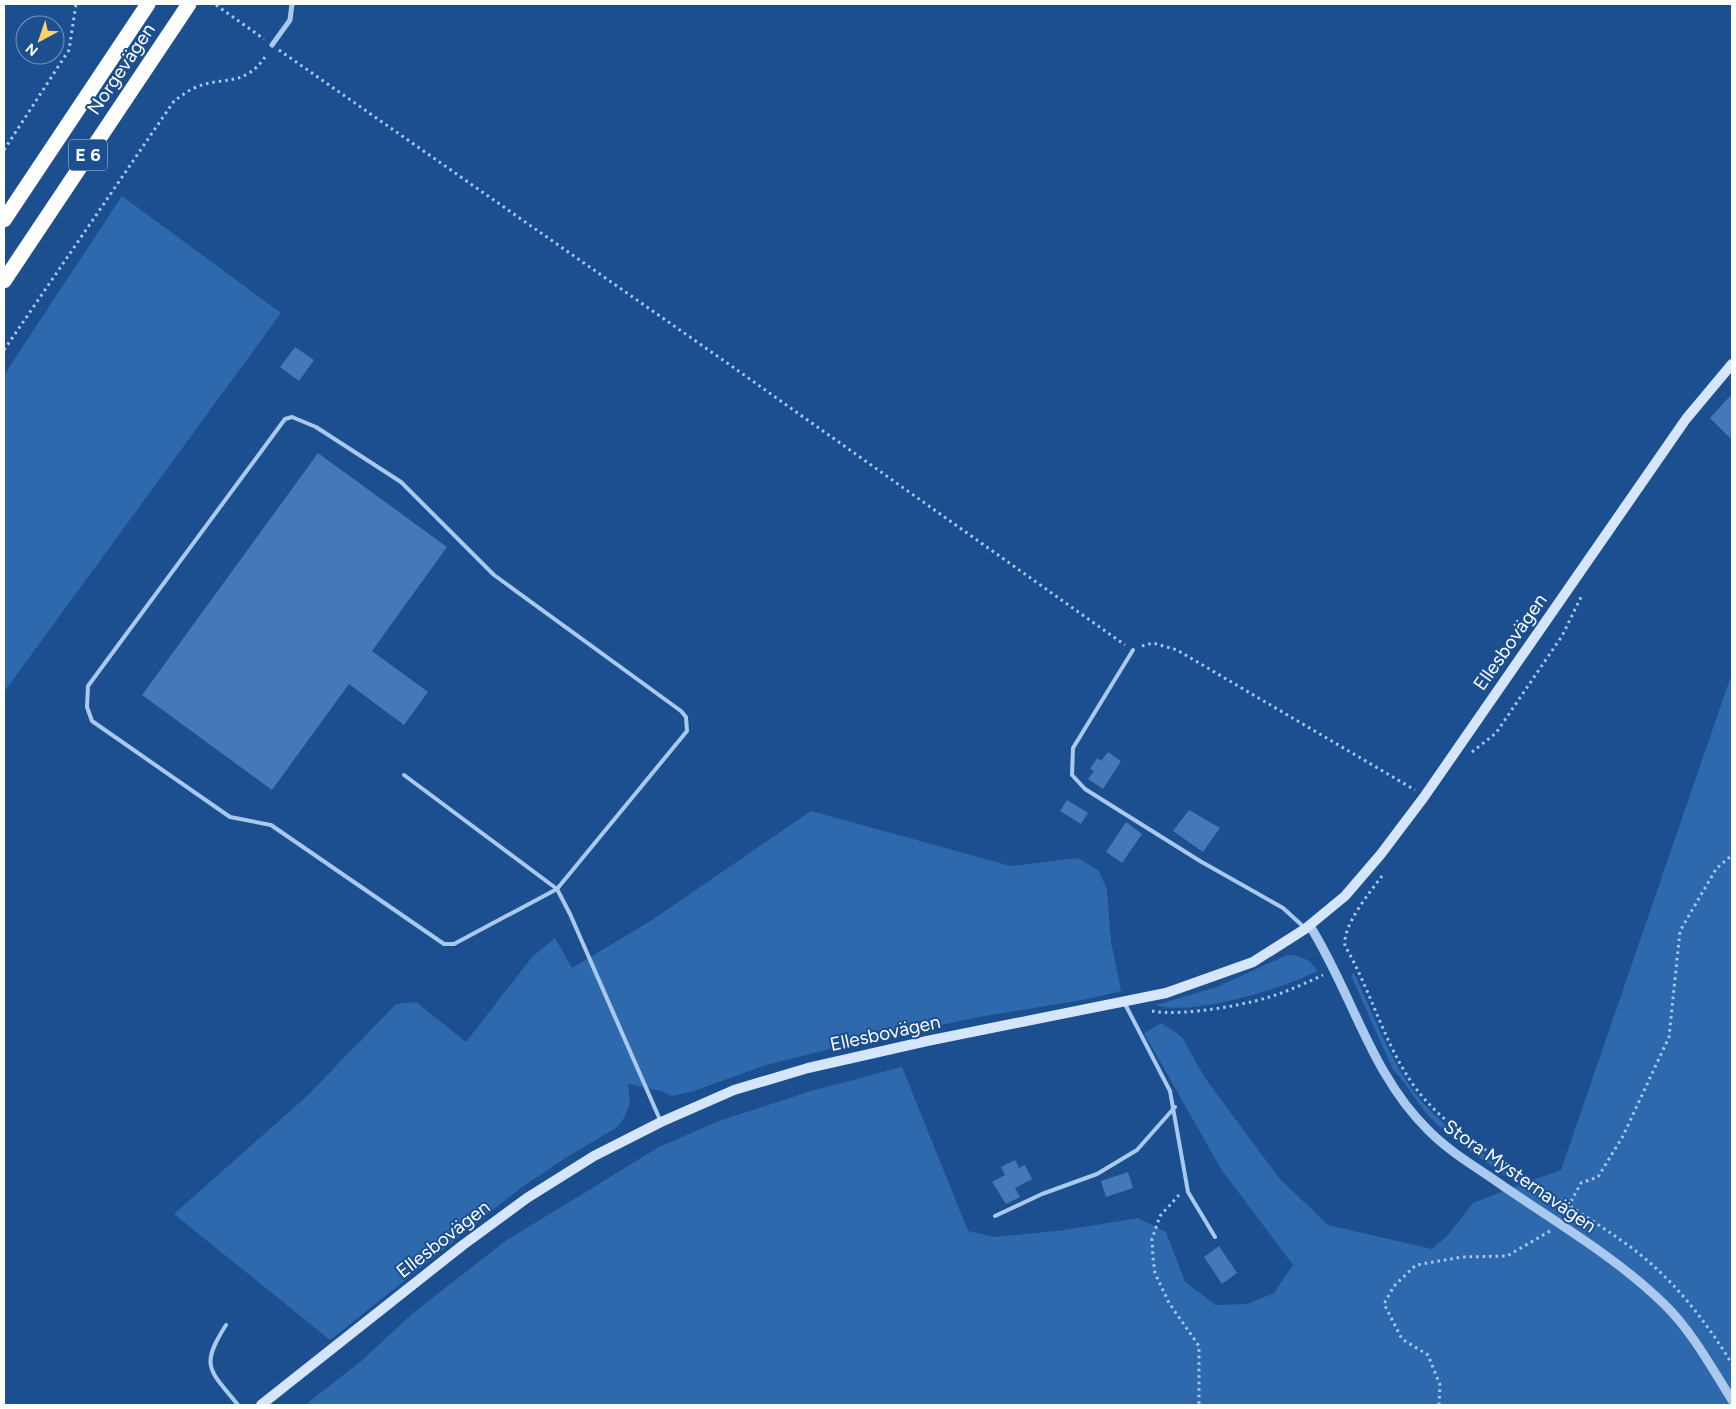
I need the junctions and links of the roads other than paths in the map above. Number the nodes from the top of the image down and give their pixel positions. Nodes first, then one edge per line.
1 (148, 4) edge
2 (189, 4) edge
3 (292, 4) edge
4 (272, 45) road end
5 (4, 220) edge
6 (4, 281) edge
7 (1732, 364) edge
8 (1133, 650) road end
9 (404, 775) dead end
10 (557, 889) junction
11 (1308, 927) junction
12 (1124, 1002) junction
13 (1175, 1107) junction
14 (660, 1122) junction
15 (995, 1216) dead end
16 (1215, 1237) dead end
17 (226, 1325) dead end
18 (1732, 1400) edge
19 (238, 1405) edge
20 (261, 1405) edge

1 - 5 highway, Norgevägen / E 6
2 - 6 highway, Norgevägen / E 6
3 - 4 street
7 - 11 main road, Ellesbovägen
8 - 11 lane
9 - 10 lane
10 - 10 lane
10 - 14 lane
11 - 12 main road, Ellesbovägen
11 - 18 street, Stora Mysternavägen
12 - 13 lane
12 - 14 main road, Ellesbovägen
13 - 15 lane
13 - 16 lane
14 - 20 main road, Ellesbovägen
17 - 19 lane

